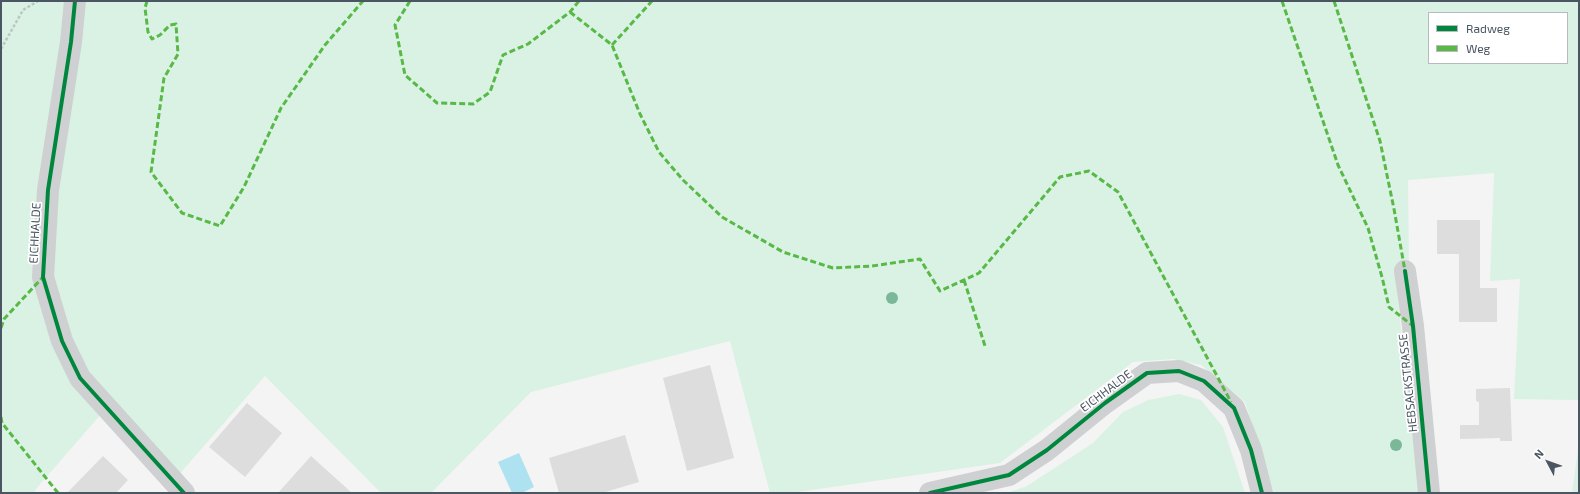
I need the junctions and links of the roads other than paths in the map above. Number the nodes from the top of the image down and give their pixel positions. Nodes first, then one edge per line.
1 (75, 1) edge
2 (1405, 271) dead end
3 (184, 493) edge
4 (930, 493) edge
5 (1262, 493) edge
6 (1429, 493) edge

1 - 3 street, EICHHALDE
2 - 6 street, HEBSACKSTRASSE
4 - 5 street, EICHHALDE

